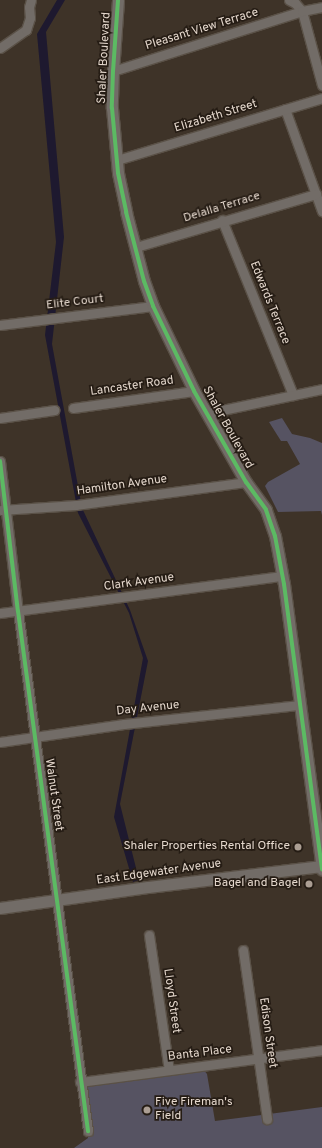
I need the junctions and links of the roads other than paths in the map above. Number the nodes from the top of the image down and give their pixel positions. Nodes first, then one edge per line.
1 (31, 0) edge
2 (118, 0) edge
3 (289, 0) edge
4 (322, 7) edge
5 (302, 11) junction
6 (0, 48) edge
7 (113, 71) junction
8 (322, 85) edge
9 (322, 98) edge
10 (285, 109) junction
11 (117, 160) junction
12 (316, 194) junction
13 (322, 211) edge
14 (222, 220) junction
15 (136, 247) junction
16 (153, 306) junction
17 (0, 325) edge
18 (322, 389) edge
19 (194, 391) junction
20 (293, 395) junction
21 (73, 408) dead end
22 (54, 410) dead end
23 (208, 413) junction
24 (0, 418) edge
25 (0, 461) edge
26 (246, 482) junction
27 (3, 510) edge
28 (282, 576) junction
29 (18, 611) junction
30 (0, 613) edge
31 (300, 704) junction
32 (35, 736) junction
33 (0, 742) edge
34 (322, 867) edge
35 (58, 900) junction
36 (0, 908) edge
37 (149, 935) dead end
38 (244, 950) dead end
39 (322, 1050) edge
40 (259, 1058) junction
41 (169, 1070) junction
42 (80, 1082) junction
43 (267, 1119) dead end
44 (88, 1131) dead end

1 - 6 street
2 - 7 street, Shaler Boulevard
3 - 5 street
4 - 5 street, Pleasant View Terrace
5 - 7 street, Pleasant View Terrace
5 - 8 street
7 - 11 street, Shaler Boulevard
9 - 10 street, Elizabeth Street
10 - 11 street, Elizabeth Street
10 - 12 street
11 - 15 street, Shaler Boulevard
12 - 13 street
12 - 14 street, Delalla Terrace
14 - 15 street, Delalla Terrace
14 - 20 street, Edwards Terrace
15 - 16 street, Shaler Boulevard
16 - 17 street, Elite Court
16 - 19 street, Shaler Boulevard
18 - 20 street
19 - 21 street, Lancaster Road
19 - 23 street, Shaler Boulevard
20 - 23 street
22 - 24 street
23 - 26 street, Shaler Boulevard
25 - 27 street, Walnut Street
26 - 27 street, Hamilton Avenue
26 - 28 street, Shaler Boulevard
27 - 29 street, Walnut Street
28 - 29 street, Clark Avenue
28 - 31 street, Shaler Boulevard
29 - 30 street, Clark Avenue
29 - 32 street, Walnut Street
31 - 32 street, Day Avenue
31 - 34 street, Shaler Boulevard
32 - 33 street, Day Avenue
32 - 35 street, Walnut Street
34 - 35 street, East Edgewater Avenue
35 - 36 street, East Edgewater Avenue
35 - 42 street, Walnut Street
37 - 41 street, Lloyd Street
38 - 40 street, Edison Street
39 - 40 street, Banta Place
40 - 41 street, Banta Place
40 - 43 street, Edison Street
41 - 42 street, Banta Place
42 - 44 street, Walnut Street

